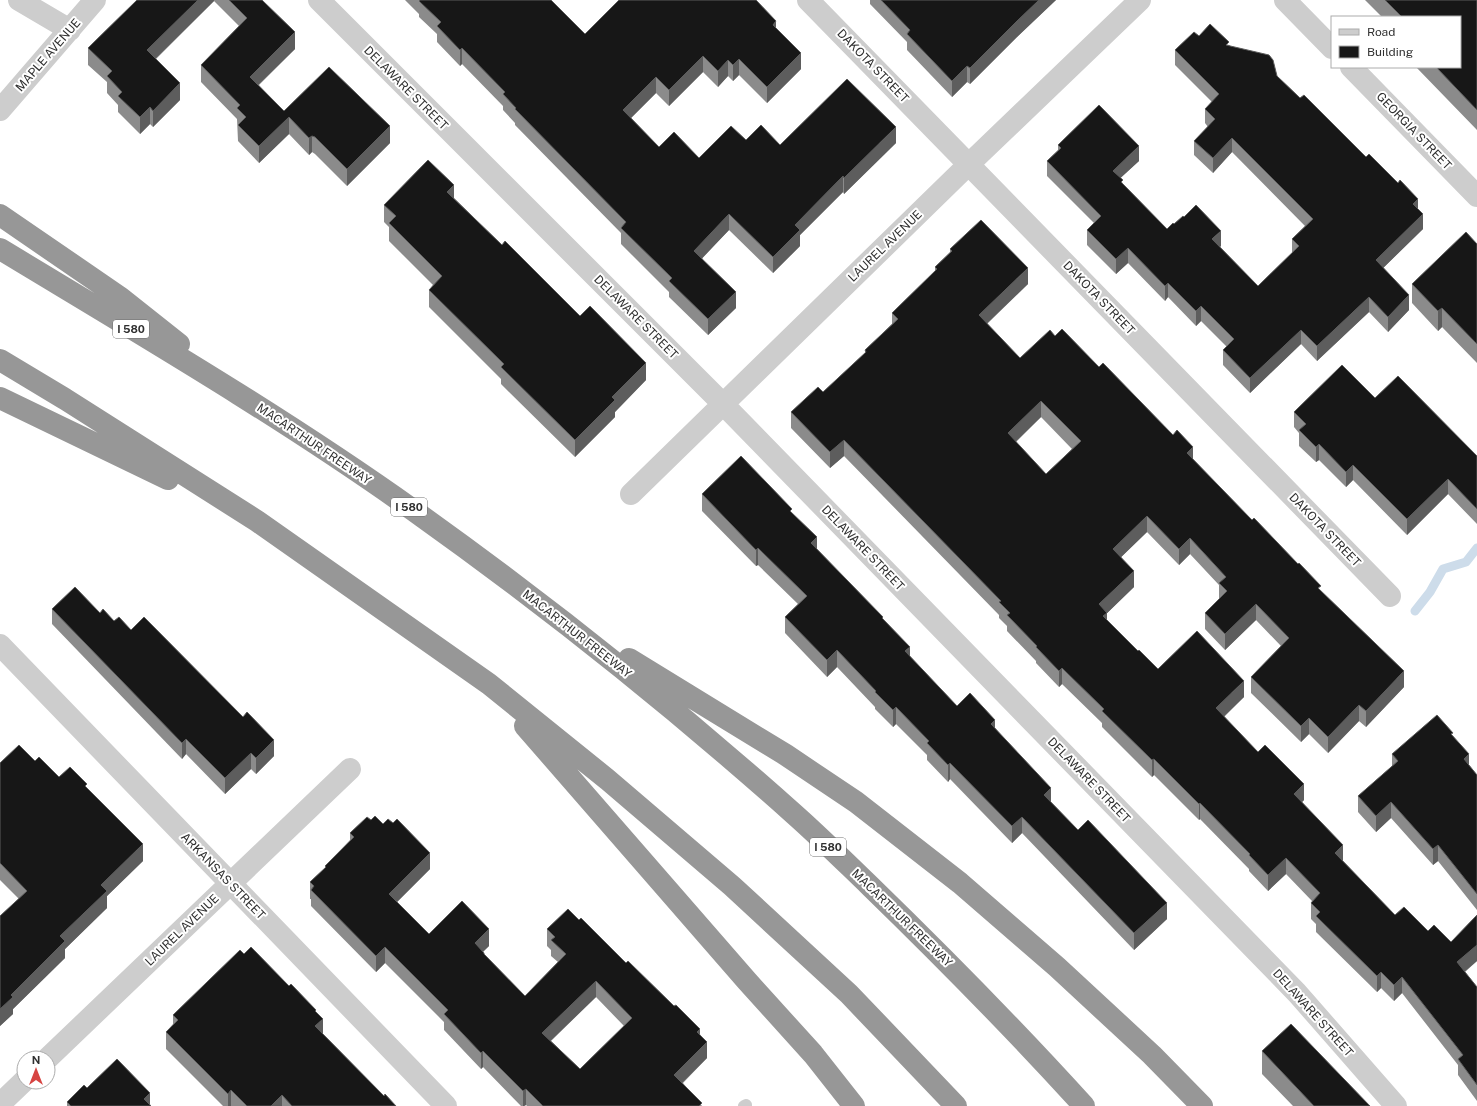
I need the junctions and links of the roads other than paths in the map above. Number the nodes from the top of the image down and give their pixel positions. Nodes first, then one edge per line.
1 (19, 0) edge
2 (95, 0) edge
3 (318, 0) edge
4 (808, 0) edge
5 (1140, 0) edge
6 (1285, 0) edge
7 (70, 30) junction
8 (1331, 47) edge
9 (1352, 68) edge
10 (0, 110) edge
11 (968, 165) junction
12 (1477, 196) edge
13 (3, 216) edge
14 (0, 249) edge
15 (0, 360) edge
16 (0, 398) edge
17 (723, 404) junction
18 (262, 409) junction
19 (631, 494) dead end
20 (257, 521) junction
21 (1390, 596) dead end
22 (550, 612) junction
23 (0, 645) edge
24 (489, 684) junction
25 (350, 769) dead end
26 (230, 884) junction
27 (56, 1050) edge
28 (16, 1089) edge
29 (0, 1104) edge
30 (446, 1106) edge
31 (854, 1106) edge
32 (956, 1106) edge
33 (1084, 1106) edge
34 (1202, 1106) edge
35 (1396, 1106) edge

1 - 7 street
2 - 7 street, MAPLE AVENUE
3 - 17 street, DELAWARE STREET
4 - 11 street, DAKOTA STREET
5 - 11 street, LAUREL AVENUE
6 - 8 street
7 - 10 street, MAPLE AVENUE
9 - 12 street, GEORGIA STREET
11 - 17 street, LAUREL AVENUE
11 - 21 street, DAKOTA STREET
13 - 18 highway
14 - 18 highway, MACARTHUR FREEWAY / I 580
15 - 20 highway
16 - 20 highway
17 - 19 street, LAUREL AVENUE
17 - 35 street, DELAWARE STREET
18 - 22 highway, MACARTHUR FREEWAY / I 580
20 - 24 highway
22 - 33 highway, MACARTHUR FREEWAY / I 580
22 - 34 highway
23 - 26 street, ARKANSAS STREET
24 - 31 highway
24 - 32 highway
25 - 26 street, LAUREL AVENUE
26 - 27 street, LAUREL AVENUE
26 - 30 street, ARKANSAS STREET
28 - 29 street

